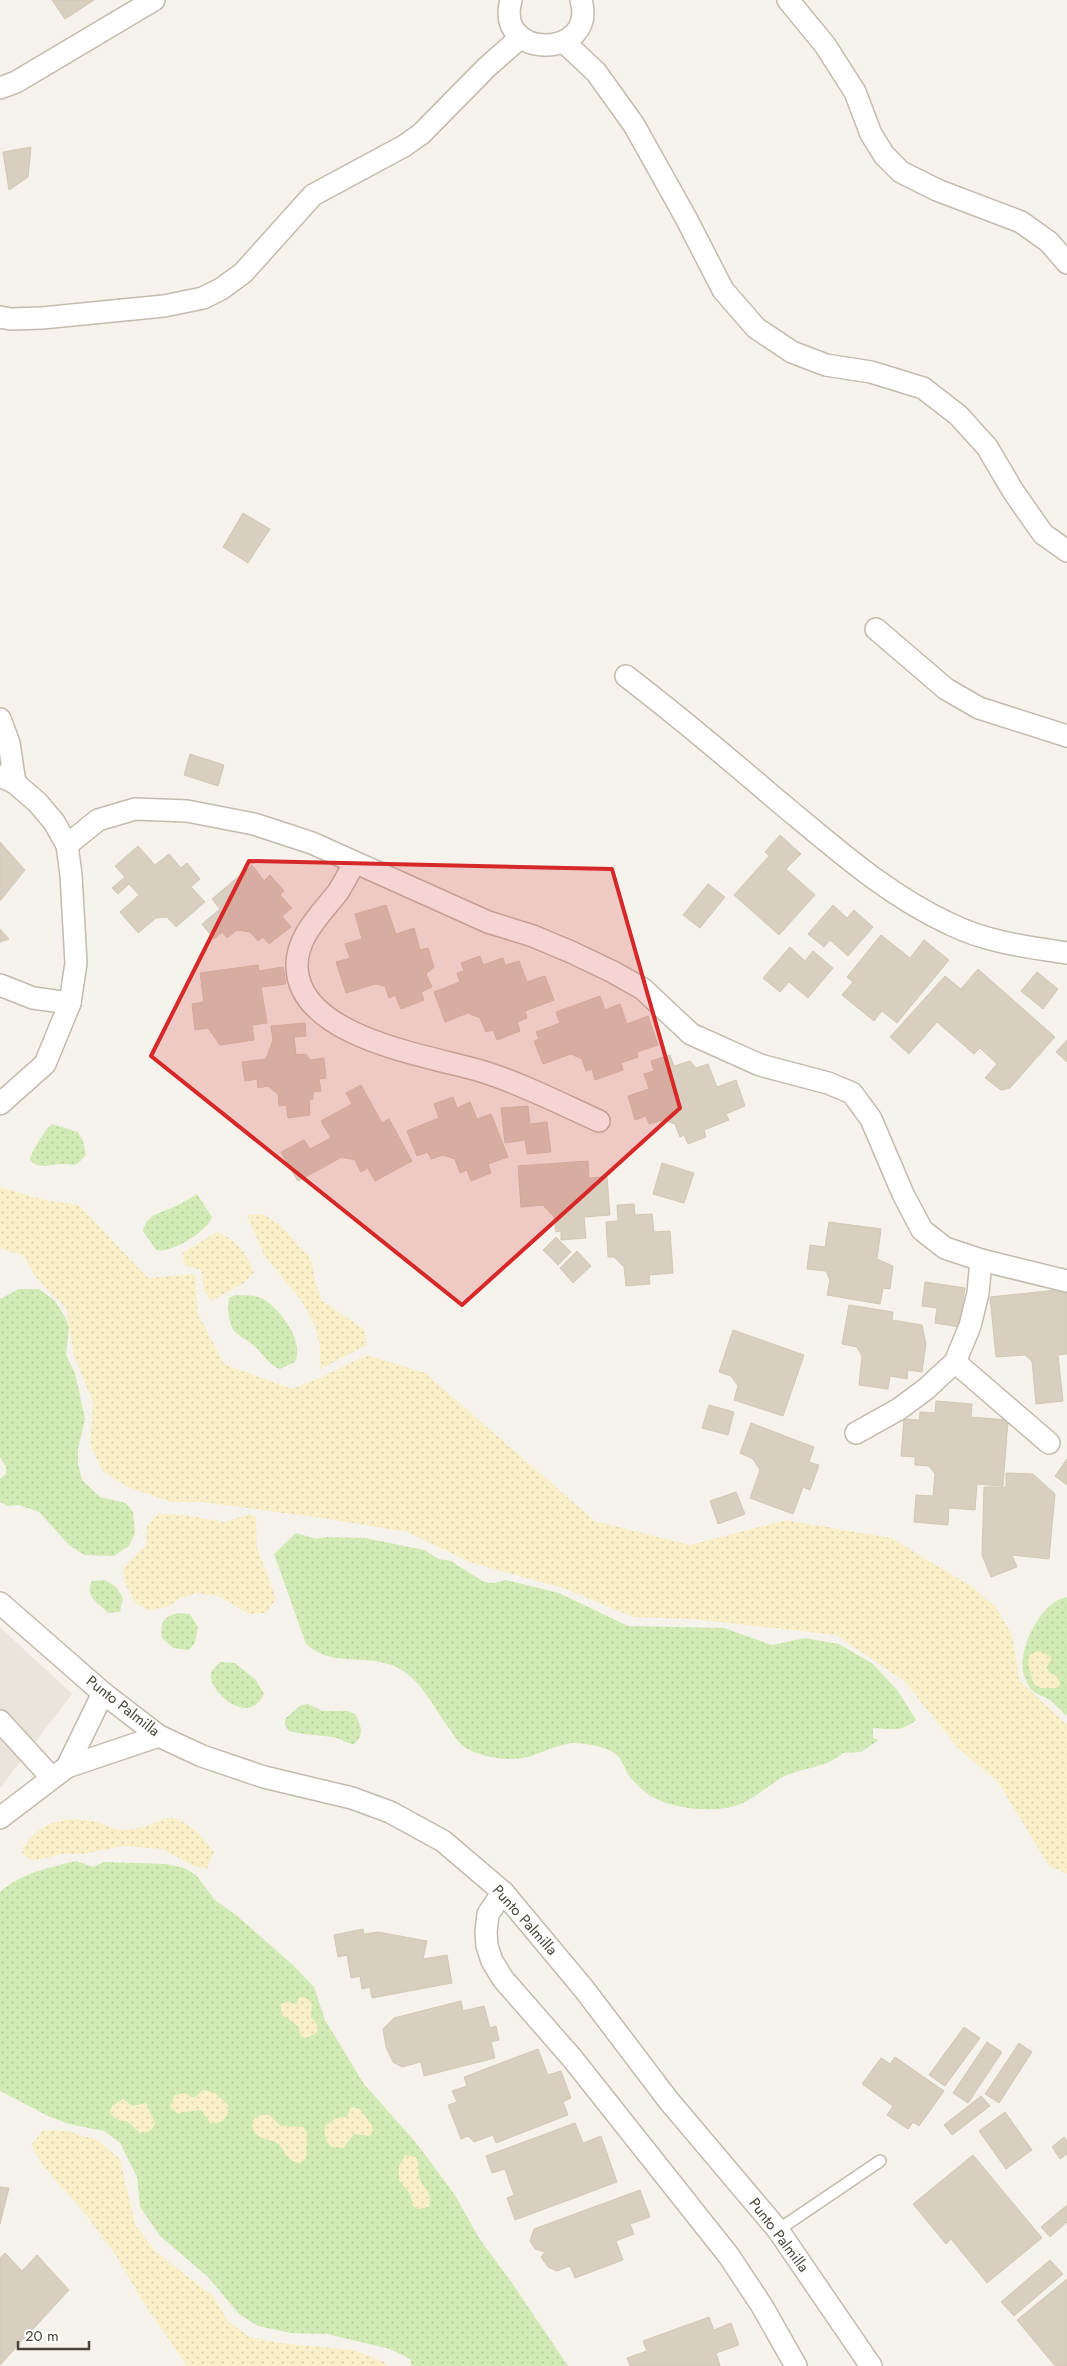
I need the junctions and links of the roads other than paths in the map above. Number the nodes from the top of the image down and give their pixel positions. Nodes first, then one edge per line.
1 (154, 0) edge
2 (511, 0) edge
3 (581, 0) edge
4 (788, 0) edge
5 (521, 37) junction
6 (564, 42) junction
7 (0, 88) edge
8 (1067, 262) edge
9 (0, 317) edge
10 (1067, 551) edge
11 (876, 629) dead end
12 (626, 676) dead end
13 (0, 719) edge
14 (1067, 736) edge
15 (7, 780) edge
16 (67, 844) junction
17 (355, 863) junction
18 (1067, 952) edge
19 (0, 985) edge
20 (70, 1003) junction
21 (0, 1104) edge
22 (600, 1121) dead end
23 (980, 1260) junction
24 (1067, 1281) edge
25 (955, 1362) junction
26 (856, 1433) dead end
27 (1049, 1443) dead end
28 (0, 1603) edge
29 (103, 1693) junction
30 (0, 1721) edge
31 (159, 1736) junction
32 (59, 1773) junction
33 (0, 1818) edge
34 (503, 1892) junction
35 (880, 2161) dead end
36 (778, 2230) junction
37 (796, 2366) edge
38 (871, 2366) edge

1 - 7 street
2 - 5 street
3 - 6 street
4 - 8 street
5 - 6 street
5 - 9 street
6 - 10 street
11 - 14 street
12 - 18 street
13 - 15 street
15 - 16 street
16 - 17 street
16 - 20 street
17 - 22 street
17 - 23 street
19 - 20 street
20 - 21 street
23 - 24 street
23 - 25 street
25 - 26 street
25 - 27 street
28 - 29 street, Punto Palmilla
29 - 31 street, Punto Palmilla
29 - 32 street
30 - 32 street
31 - 32 street
31 - 34 street, Punto Palmilla
32 - 33 street
34 - 36 street, Punto Palmilla
34 - 37 street
35 - 36 lane
36 - 38 street, Punto Palmilla

